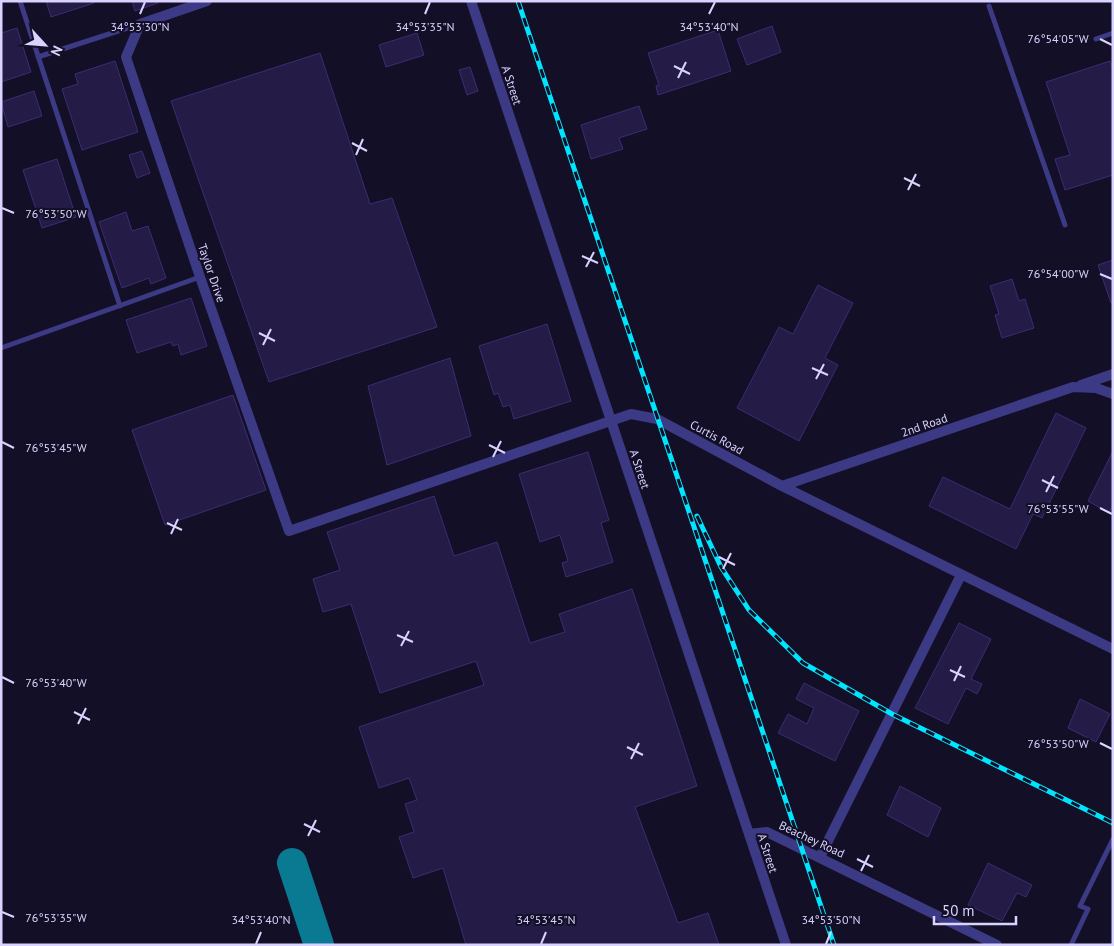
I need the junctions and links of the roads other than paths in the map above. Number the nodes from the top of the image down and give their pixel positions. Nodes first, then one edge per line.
1 (20, 1) edge
2 (207, 1) edge
3 (471, 1) edge
4 (989, 6) dead end
5 (140, 24) junction
6 (1113, 33) edge
7 (1096, 39) dead end
8 (38, 57) junction
9 (1065, 225) dead end
10 (200, 277) junction
11 (120, 306) junction
12 (1, 348) edge
13 (1113, 374) edge
14 (1073, 387) junction
15 (1113, 394) edge
16 (611, 421) junction
17 (782, 486) junction
18 (289, 530) joint
19 (961, 575) junction
20 (1113, 649) edge
21 (749, 834) junction
22 (1113, 839) edge
23 (820, 856) junction
24 (786, 945) edge
25 (997, 945) edge
26 (1071, 945) edge

1 - 8 lane
2 - 5 street
3 - 16 street, A Street
4 - 9 lane
5 - 8 lane
5 - 10 street, Taylor Drive
6 - 7 lane
8 - 11 lane
10 - 11 lane
10 - 18 street, Taylor Drive
11 - 12 lane
13 - 14 street, 2nd Road
14 - 15 street, 2nd Road
14 - 17 street, 2nd Road
16 - 17 street, Curtis Road
16 - 18 street, Curtis Road
16 - 21 street, A Street
17 - 19 street, Curtis Road
19 - 20 street, Curtis Road
19 - 23 street
21 - 23 street, Beachey Road
21 - 24 street, A Street
22 - 26 lane
23 - 25 street, Beachey Road

